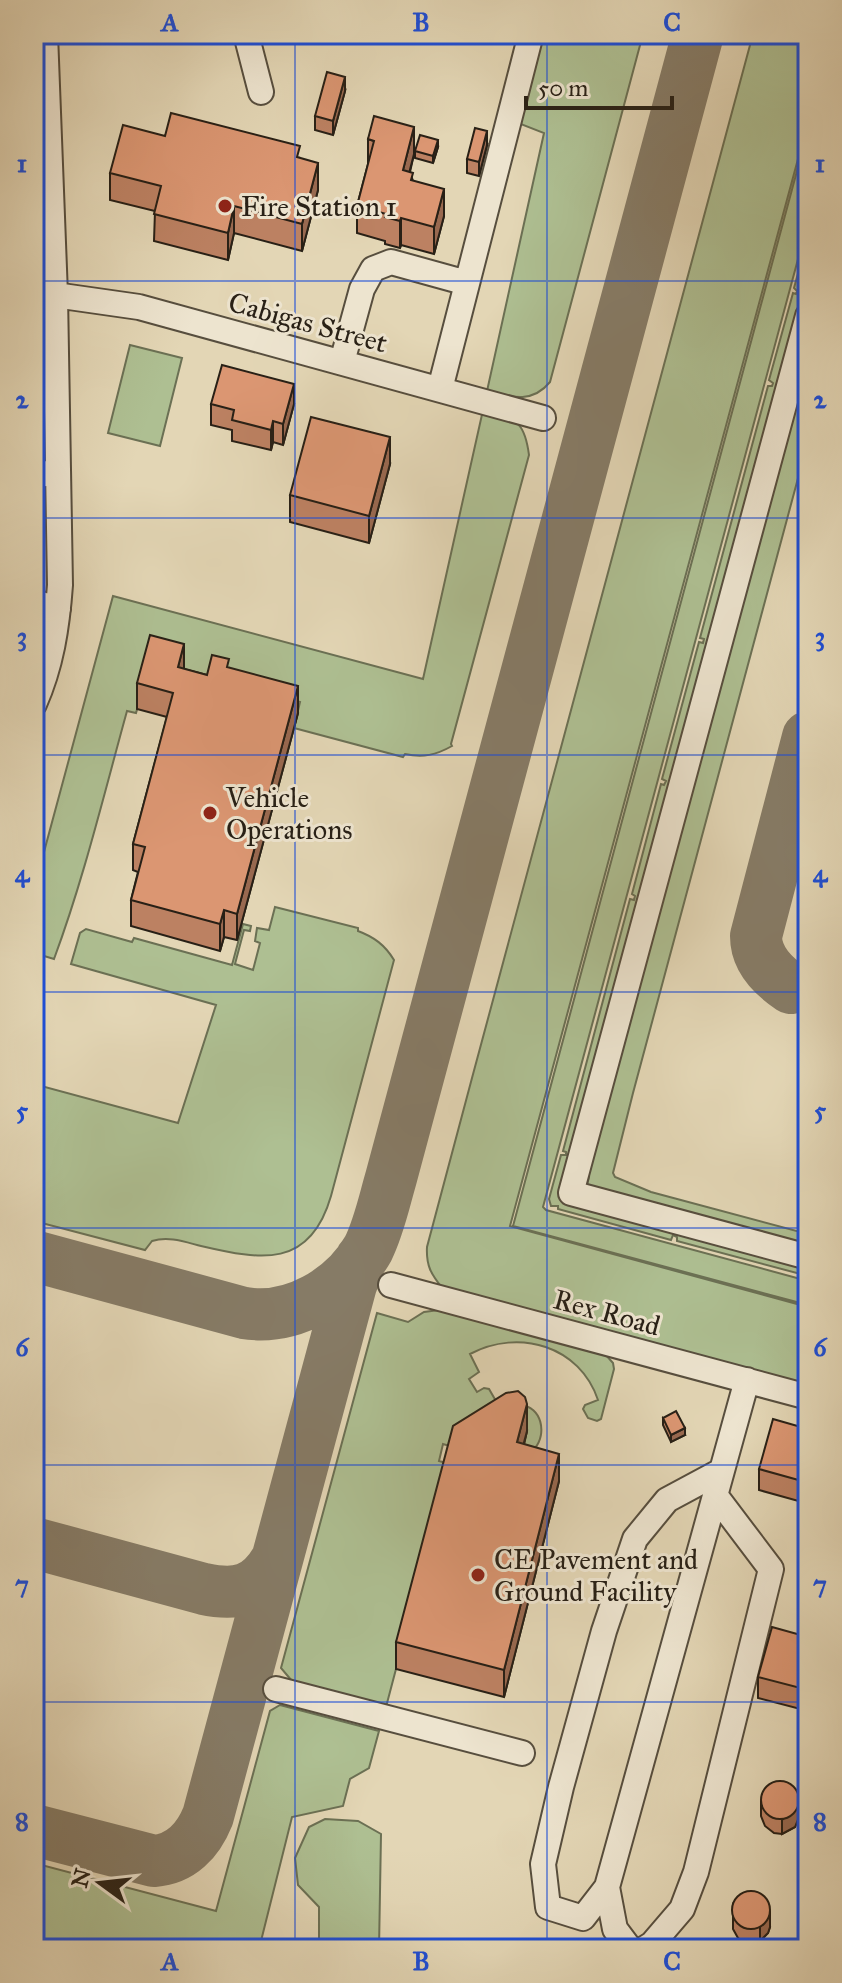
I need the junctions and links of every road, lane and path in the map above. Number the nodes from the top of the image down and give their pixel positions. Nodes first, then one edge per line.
1 (45, 34) edge
2 (246, 34) edge
3 (531, 34) edge
4 (40, 73) edge
5 (261, 92) dead end
6 (467, 283) junction
7 (55, 295) junction
8 (808, 316) edge
9 (342, 362) junction
10 (440, 389) junction
11 (45, 406) edge
12 (543, 418) dead end
13 (58, 470) junction
14 (34, 477) edge
15 (34, 602) edge
16 (58, 609) junction
17 (34, 704) edge
18 (808, 1257) edge
19 (391, 1285) dead end
20 (747, 1380) junction
21 (808, 1397) edge
22 (721, 1471) junction
23 (715, 1495) junction
24 (276, 1689) dead end
25 (522, 1753) dead end
26 (607, 1887) junction
27 (630, 1949) edge
28 (644, 1949) edge

1 - 4 street
2 - 5 street
3 - 6 street
4 - 7 street
6 - 9 street
6 - 10 street
7 - 9 street, Cabigas Street
7 - 11 street
8 - 18 street
9 - 10 street, Cabigas Street
10 - 12 street, Cabigas Street
11 - 13 street
13 - 14 street
13 - 16 street
15 - 16 street
16 - 17 street
19 - 20 street, Rex Road
20 - 21 street, Rex Road
20 - 22 street
22 - 23 street
22 - 26 street
23 - 26 street
23 - 28 street
24 - 25 street
26 - 27 street

